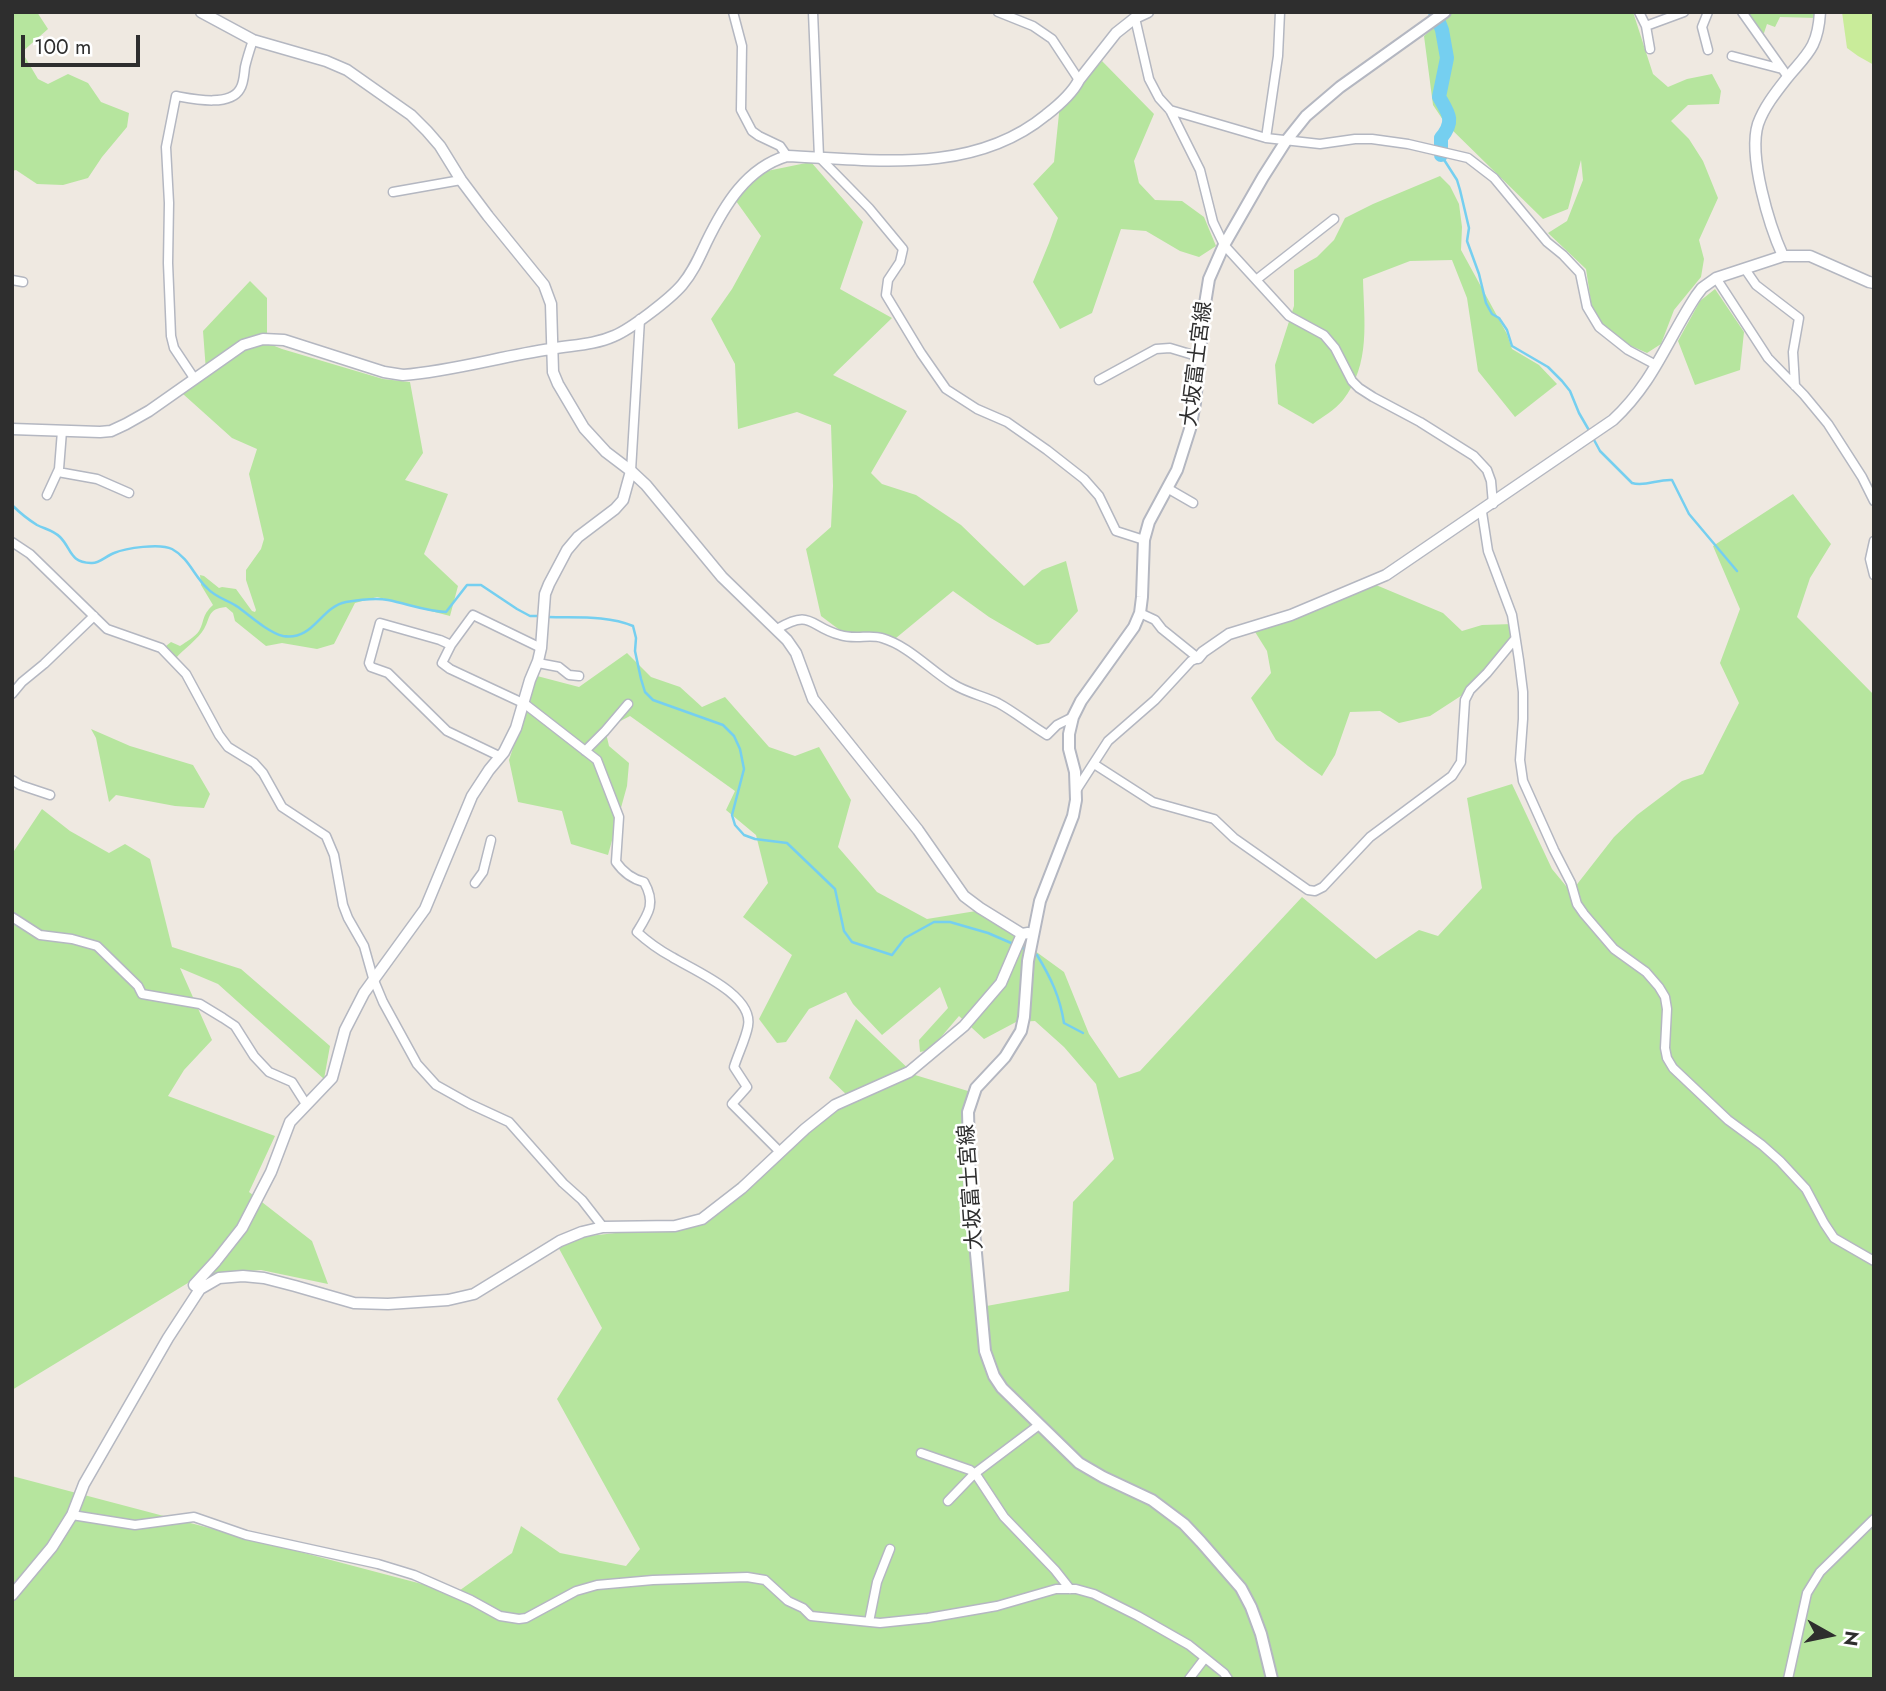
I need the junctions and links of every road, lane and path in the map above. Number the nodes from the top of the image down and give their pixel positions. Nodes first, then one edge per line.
1 (201, 12) edge
2 (733, 12) edge
3 (813, 12) edge
4 (998, 12) edge
5 (1280, 12) edge
6 (1444, 12) edge
7 (1639, 12) edge
8 (1684, 12) edge
9 (1708, 12) edge
10 (1742, 12) edge
11 (1820, 12) edge
12 (1142, 14) edge
13 (1646, 26) junction
14 (253, 40) junction
15 (1650, 49) dead end
16 (1708, 50) dead end
17 (1732, 56) dead end
18 (1785, 73) junction
19 (1079, 80) junction
20 (1170, 110) junction
21 (1266, 138) junction
22 (1286, 141) junction
23 (787, 156) junction
24 (819, 158) junction
25 (461, 180) junction
26 (393, 192) dead end
27 (1334, 219) dead end
28 (1224, 245) junction
29 (1783, 256) junction
30 (1745, 268) junction
31 (1716, 278) junction
32 (12, 280) edge
33 (1256, 281) junction
34 (23, 282) dead end
35 (1874, 283) edge
36 (640, 319) junction
37 (551, 348) junction
38 (1200, 357) junction
39 (1656, 365) junction
40 (194, 379) junction
41 (1099, 380) dead end
42 (1795, 386) junction
43 (12, 429) edge
44 (62, 431) junction
45 (631, 471) junction
46 (58, 472) junction
47 (1167, 488) junction
48 (129, 493) dead end
49 (47, 495) dead end
50 (1874, 502) edge
51 (1193, 503) dead end
52 (1493, 504) junction
53 (1482, 512) junction
54 (1144, 540) junction
55 (1874, 541) edge
56 (12, 542) edge
57 (1874, 575) edge
58 (1139, 613) junction
59 (94, 616) junction
60 (777, 629) junction
61 (1515, 639) junction
62 (451, 645) junction
63 (541, 648) junction
64 (1198, 658) junction
65 (538, 663) junction
66 (579, 676) dead end
67 (12, 694) edge
68 (525, 704) junction
69 (628, 704) dead end
70 (1073, 717) junction
71 (585, 751) junction
72 (499, 756) junction
73 (1094, 764) junction
74 (12, 780) edge
75 (1077, 789) junction
76 (50, 795) dead end
77 (491, 840) dead end
78 (475, 883) dead end
79 (12, 917) edge
80 (1027, 936) junction
81 (373, 978) junction
82 (306, 1104) junction
83 (780, 1152) junction
84 (603, 1227) junction
85 (1874, 1261) edge
86 (200, 1289) junction
87 (1040, 1425) junction
88 (921, 1453) dead end
89 (974, 1474) junction
90 (948, 1501) dead end
91 (72, 1515) junction
92 (1874, 1519) edge
93 (890, 1549) dead end
94 (1070, 1589) junction
95 (12, 1595) edge
96 (869, 1622) junction
97 (1205, 1658) junction
98 (1189, 1679) edge
99 (1228, 1679) edge
100 (1272, 1679) edge
101 (1788, 1679) edge

1 - 14 street
2 - 23 street
3 - 24 street
4 - 19 street
5 - 21 street
6 - 22 main road, 大坂富士宮線
7 - 13 street
8 - 13 street
9 - 16 street
10 - 18 street
11 - 18 street
12 - 19 street
12 - 20 street
13 - 15 street
14 - 25 street
14 - 40 street
17 - 18 street
18 - 29 street
19 - 24 street
20 - 21 street
20 - 28 street
21 - 22 street
22 - 28 main road, 大坂富士宮線
22 - 39 street
23 - 24 street
23 - 36 street
24 - 54 street
25 - 26 street
25 - 37 street
27 - 33 street
28 - 33 street
28 - 38 main road, 大坂富士宮線
29 - 30 street
29 - 35 street
30 - 31 street
30 - 42 street
31 - 39 street
31 - 42 street
32 - 34 street
33 - 52 street
36 - 37 street
36 - 45 street
37 - 40 street
37 - 45 street
38 - 41 street
38 - 47 main road, 大坂富士宮線
39 - 52 street
40 - 44 street
42 - 50 street
43 - 44 street
44 - 46 street
45 - 60 street
45 - 63 street
46 - 48 street
46 - 49 street
47 - 51 street
47 - 54 main road, 大坂富士宮線
52 - 53 street
53 - 61 street
53 - 64 street
54 - 58 main road, 大坂富士宮線
55 - 57 street
56 - 59 street
58 - 64 street
58 - 70 main road, 大坂富士宮線
59 - 67 street
59 - 81 street
60 - 70 street
60 - 80 street
61 - 73 street
61 - 85 street
62 - 63 street
62 - 68 street
62 - 72 street
63 - 65 street
64 - 73 street
65 - 66 street
65 - 68 street
68 - 71 street
68 - 72 street
69 - 71 street
70 - 75 main road, 大坂富士宮線
71 - 83 street
72 - 81 street
73 - 75 street
74 - 76 street
75 - 80 main road, 大坂富士宮線
77 - 78 street
79 - 82 street
80 - 83 street
80 - 87 main road, 大坂富士宮線
81 - 82 street
81 - 84 street
82 - 86 street
83 - 84 street
84 - 86 street
86 - 91 street
87 - 89 street
87 - 100 main road, 大坂富士宮線
88 - 89 street
89 - 90 street
89 - 94 street
91 - 95 street
91 - 96 street
92 - 101 street
93 - 96 street
94 - 96 street
94 - 97 street
97 - 98 street
97 - 99 street

